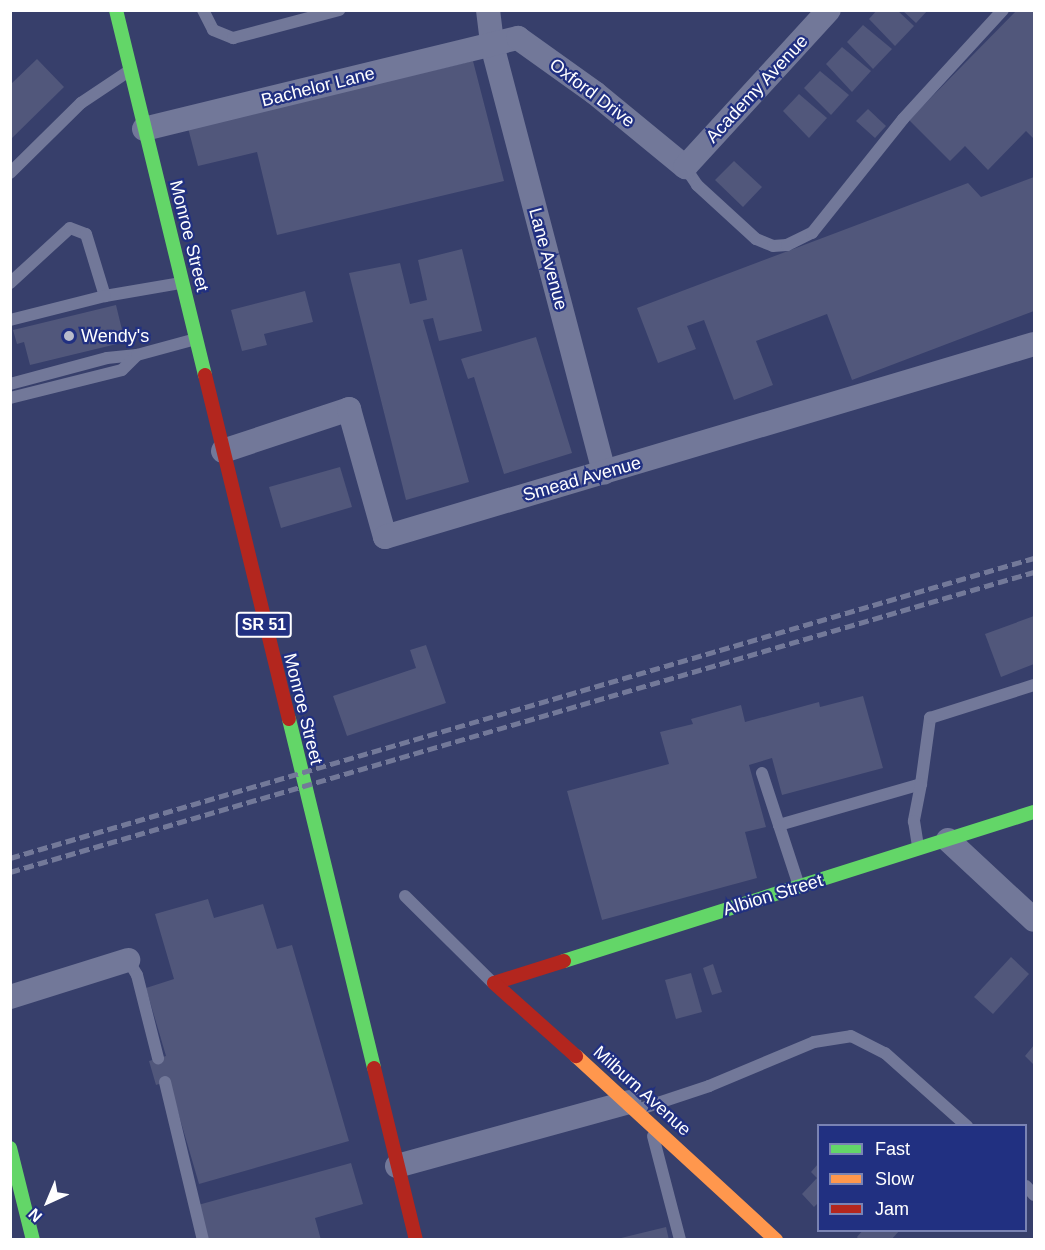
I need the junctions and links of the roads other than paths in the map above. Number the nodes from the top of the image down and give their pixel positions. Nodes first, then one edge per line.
1 (116, 10) edge
2 (203, 10) edge
3 (339, 10) edge
4 (488, 10) edge
5 (829, 10) edge
6 (1003, 10) edge
7 (492, 45) junction
8 (130, 70) junction
9 (144, 129) junction
10 (685, 167) junction
11 (10, 173) edge
12 (182, 282) junction
13 (10, 283) edge
14 (105, 296) junction
15 (10, 320) edge
16 (196, 339) junction
17 (1035, 344) edge
18 (137, 355) junction
19 (10, 384) edge
20 (10, 398) edge
21 (223, 451) junction
22 (604, 473) junction
23 (1035, 685) edge
24 (762, 773) dead end
25 (921, 784) junction
26 (1035, 812) edge
27 (779, 825) junction
28 (948, 840) junction
29 (918, 850) junction
30 (799, 887) junction
31 (405, 896) dead end
32 (1035, 920) edge
33 (128, 960) joint
34 (494, 984) junction
35 (10, 997) edge
36 (158, 1058) dead end
37 (165, 1082) dead end
38 (633, 1106) junction
39 (649, 1121) junction
40 (966, 1124) edge
41 (10, 1148) edge
42 (397, 1166) junction
43 (33, 1239) edge
44 (203, 1239) edge
45 (416, 1239) edge
46 (680, 1239) edge
47 (776, 1239) edge

1 - 8 main road, Monroe Street / SR 51
2 - 3 lane
4 - 7 street, Lane Avenue
5 - 10 street, Academy Avenue
6 - 10 lane
7 - 9 street, Bachelor Lane
7 - 10 street, Oxford Drive
7 - 22 street, Lane Avenue
8 - 9 main road, Monroe Street / SR 51
8 - 11 lane
9 - 12 main road, Monroe Street / SR 51
12 - 14 lane
12 - 16 main road, Monroe Street / SR 51
13 - 14 lane
14 - 15 lane
16 - 18 lane
16 - 21 main road, Monroe Street / SR 51
17 - 22 street, Smead Avenue
18 - 19 lane
18 - 20 lane
21 - 22 street, Smead Avenue
21 - 42 main road, Monroe Street / SR 51
23 - 25 lane
24 - 27 lane
25 - 27 lane
25 - 29 lane
26 - 28 main road, Albion Street
27 - 30 lane
28 - 29 main road, Albion Street
28 - 32 street
29 - 30 main road, Albion Street
30 - 34 main road, Albion Street
31 - 34 lane
33 - 35 street
33 - 36 lane
34 - 38 main road, Milburn Avenue
37 - 44 lane
38 - 39 main road, Milburn Avenue
38 - 40 lane
38 - 42 street
39 - 46 lane
39 - 47 main road, Milburn Avenue
41 - 43 main road
42 - 45 main road, Monroe Street / SR 51

